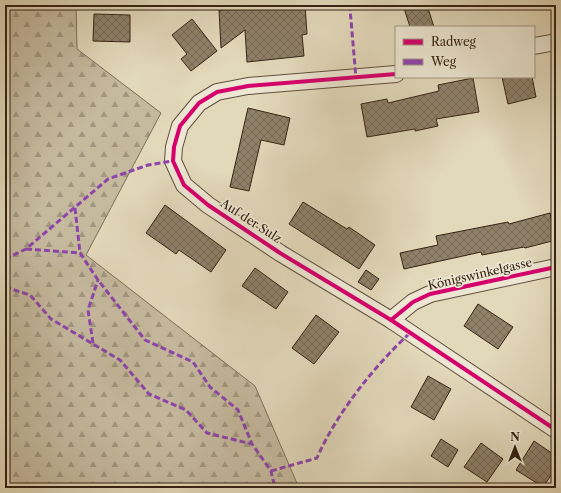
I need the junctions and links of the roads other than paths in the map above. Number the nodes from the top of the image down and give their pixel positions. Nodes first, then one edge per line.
1 (556, 42) edge
2 (535, 46) edge
3 (395, 74) edge
4 (556, 267) edge
5 (391, 320) junction
6 (556, 430) edge

1 - 2 street
3 - 5 street, Auf der Sulz
4 - 5 street, Königswinkelgasse
5 - 6 street, Auf der Sulz

